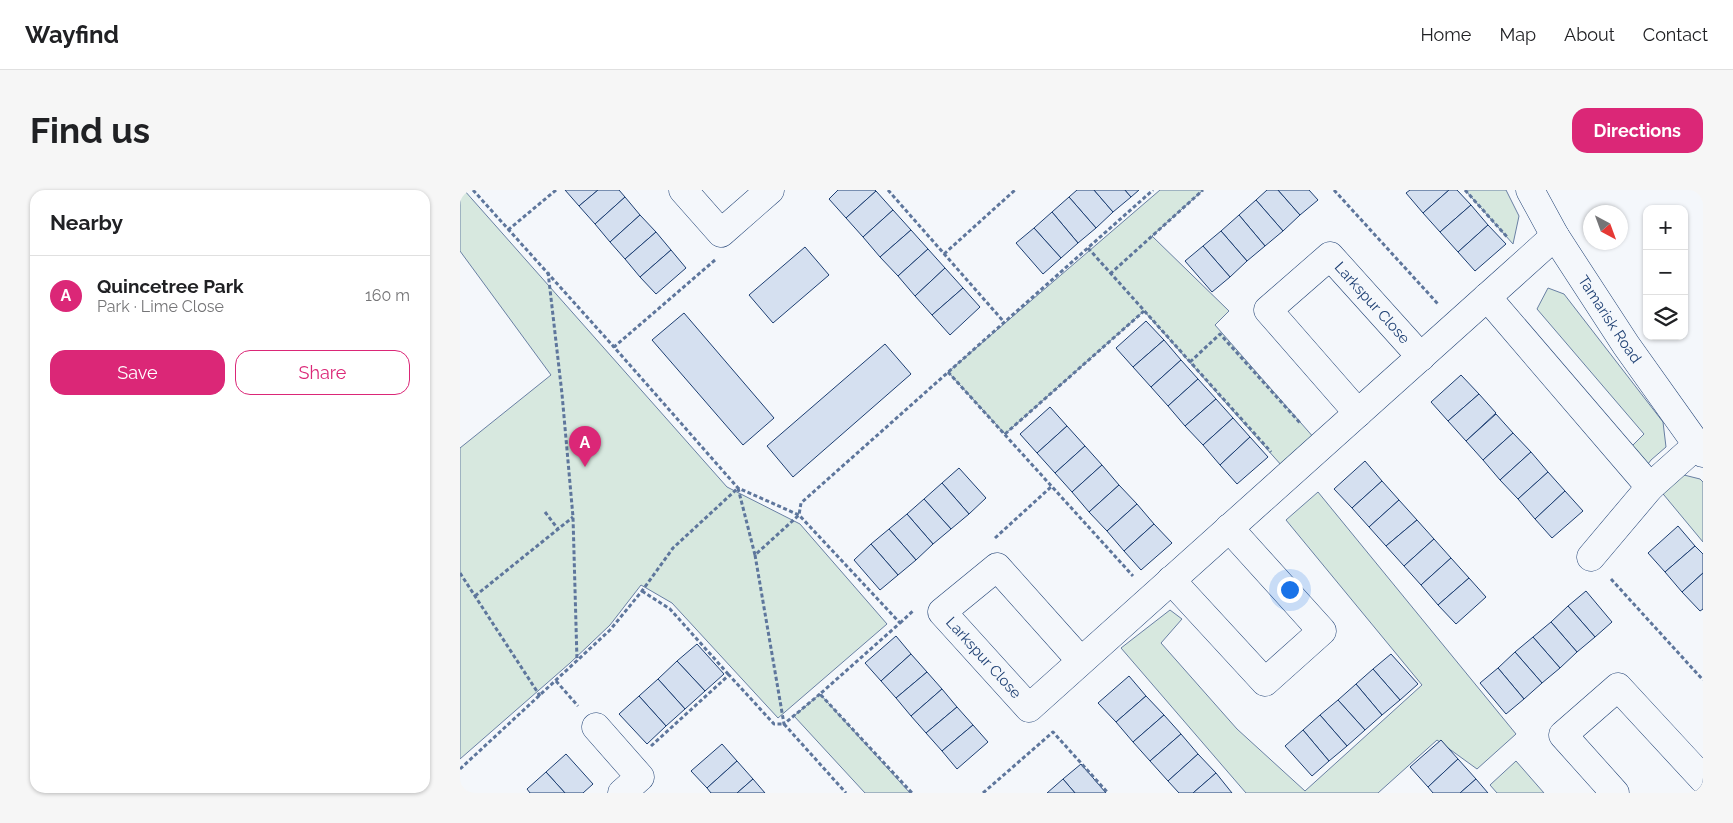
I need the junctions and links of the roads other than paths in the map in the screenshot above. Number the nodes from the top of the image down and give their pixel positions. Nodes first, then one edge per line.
1 (683, 190) edge
2 (770, 190) edge
3 (1530, 190) edge
4 (1555, 236) junction
5 (1487, 297) junction
6 (1421, 357) junction
7 (1358, 413) junction
8 (1700, 449) edge
9 (1650, 487) junction
10 (1229, 528) junction
11 (1591, 557) road end
12 (1171, 580) junction
13 (1081, 661) junction
14 (596, 727) dead end
15 (1703, 779) edge
16 (630, 784) edge
17 (1703, 789) edge
18 (1615, 793) edge
19 (1699, 793) edge

1 - 2 street
3 - 4 street, Tamarisk Road
4 - 5 street, Larkspur Close
4 - 8 street, Tamarisk Road
5 - 6 street, Larkspur Close
5 - 9 street
6 - 7 street, Larkspur Close
6 - 7 street, Larkspur Close
7 - 10 street, Larkspur Close
8 - 9 street, Tamarisk Road
9 - 11 street, Tamarisk Road
10 - 12 street, Larkspur Close
10 - 12 street
12 - 13 street, Larkspur Close
13 - 13 street, Larkspur Close
14 - 16 street
15 - 18 street
17 - 19 street

